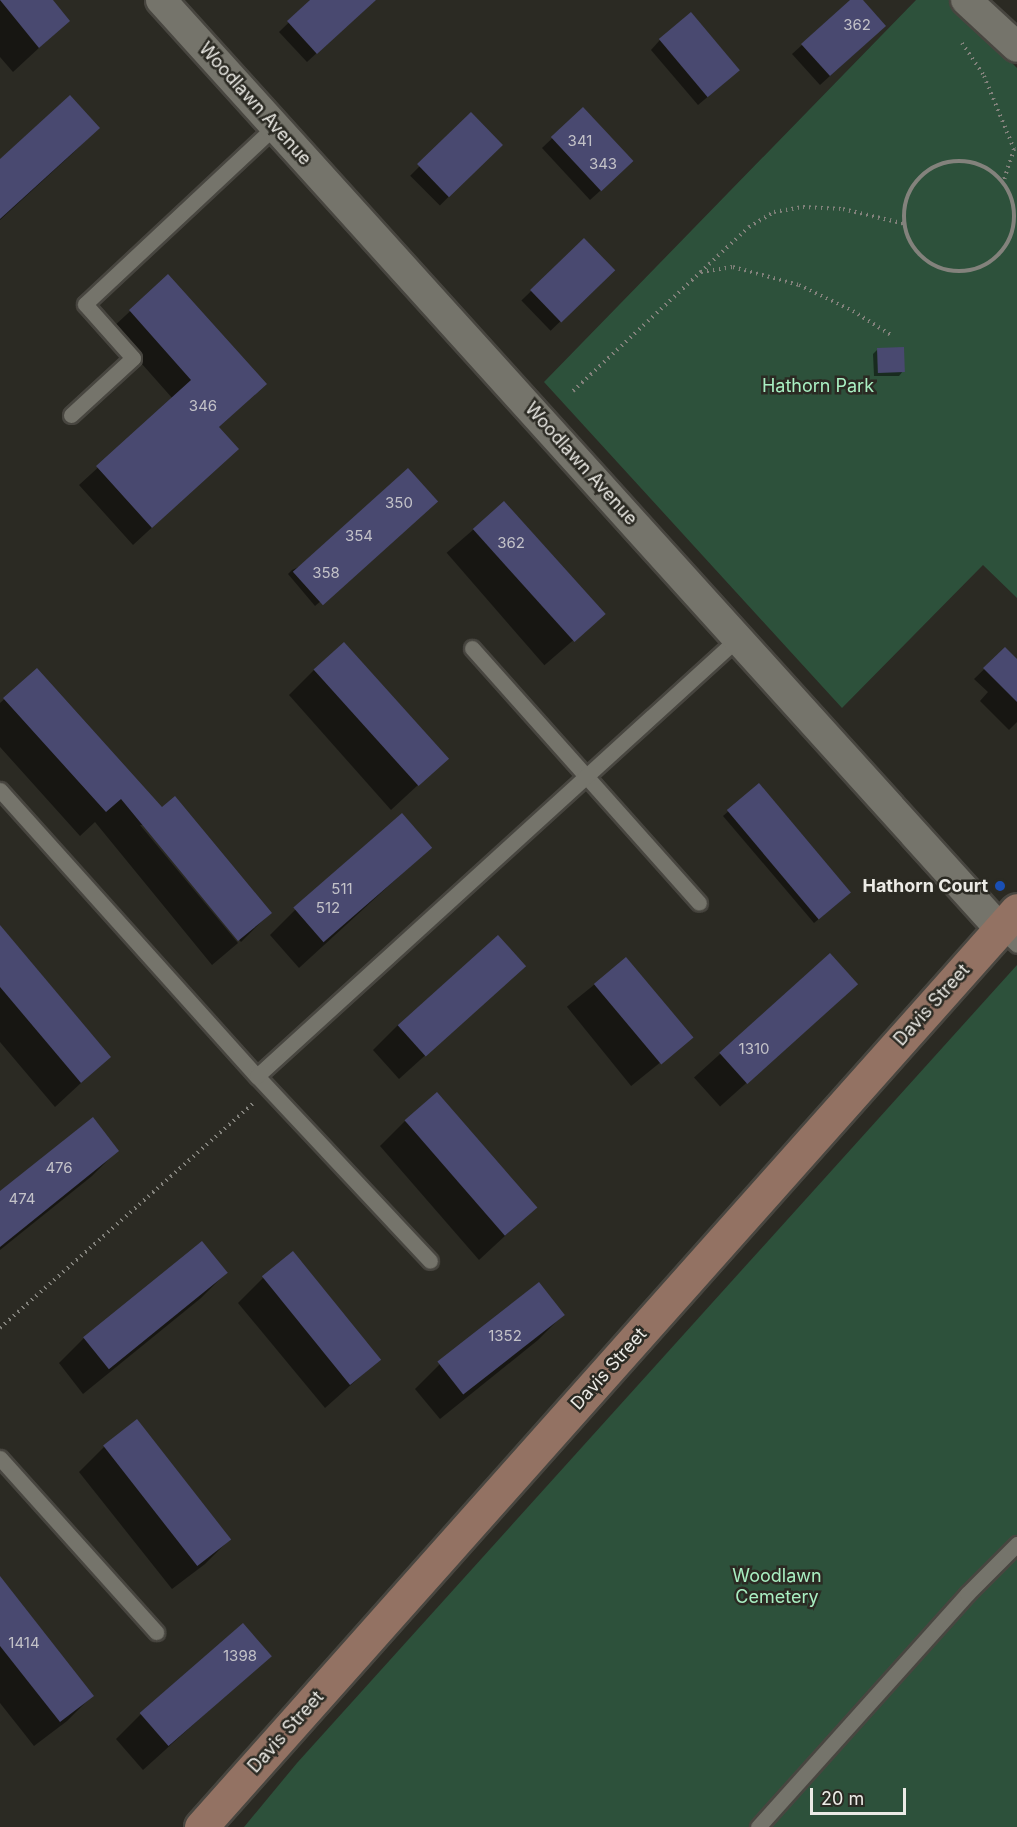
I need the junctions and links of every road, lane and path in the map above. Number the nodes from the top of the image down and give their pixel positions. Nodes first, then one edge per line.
1 (161, 0) edge
2 (966, 0) edge
3 (962, 43) dead end
4 (1017, 47) edge
5 (275, 126) junction
6 (1004, 183) junction
7 (904, 224) junction
8 (701, 272) junction
9 (891, 335) dead end
10 (573, 391) dead end
11 (70, 415) dead end
12 (738, 638) junction
13 (472, 648) dead end
14 (588, 777) junction
15 (0, 790) edge
16 (699, 903) dead end
17 (1011, 928) edge
18 (258, 1076) junction
19 (270, 1089) junction
20 (430, 1261) dead end
21 (0, 1328) edge
22 (0, 1458) edge
23 (1017, 1544) edge
24 (156, 1632) dead end
25 (201, 1827) edge
26 (758, 1827) edge

1 - 5 street, Woodlawn Avenue
2 - 4 street
3 - 6 path
5 - 11 lane
5 - 12 street, Woodlawn Avenue
6 - 7 path
6 - 7 path
7 - 8 path
8 - 9 path
8 - 10 path
12 - 14 lane
12 - 17 street, Woodlawn Avenue
13 - 14 lane
14 - 16 lane
14 - 18 lane
15 - 18 lane
17 - 25 street, Davis Street
18 - 19 lane
19 - 20 lane
19 - 21 path
22 - 24 lane
23 - 26 lane

